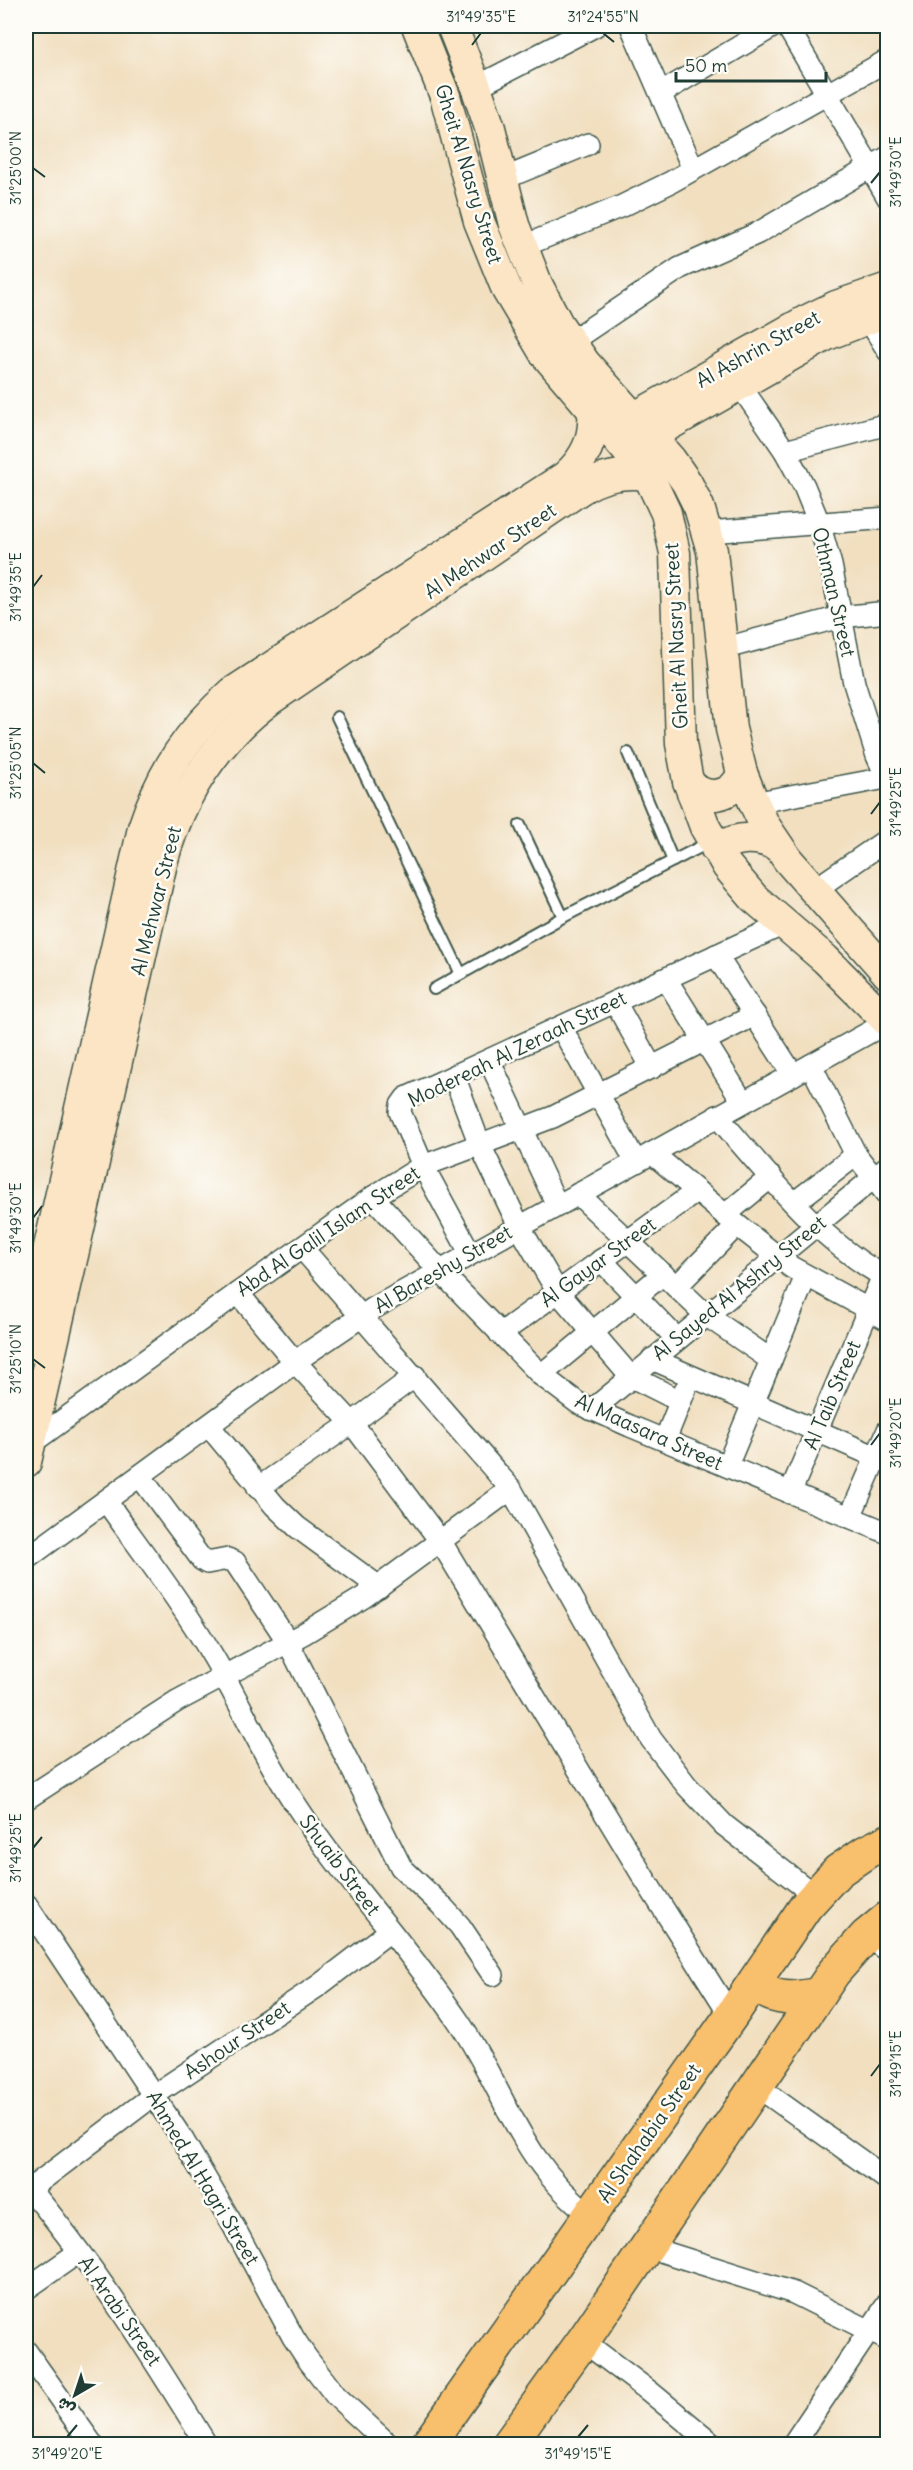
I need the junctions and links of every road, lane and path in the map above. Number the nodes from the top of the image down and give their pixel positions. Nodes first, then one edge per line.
1 (595, 26) edge
2 (631, 26) edge
3 (774, 26) edge
4 (788, 26) edge
5 (455, 31) edge
6 (421, 35) edge
7 (888, 60) edge
8 (660, 93) junction
9 (827, 94) junction
10 (480, 99) junction
11 (451, 114) junction
12 (588, 144) dead end
13 (878, 162) edge
14 (693, 169) junction
15 (503, 179) junction
16 (888, 198) edge
17 (521, 247) junction
18 (888, 288) edge
19 (877, 314) edge
20 (570, 342) junction
21 (888, 351) edge
22 (739, 384) junction
23 (593, 411) junction
24 (888, 424) edge
25 (641, 427) junction
26 (785, 451) junction
27 (648, 475) junction
28 (888, 518) edge
29 (819, 523) junction
30 (708, 532) junction
31 (888, 612) edge
32 (840, 617) junction
33 (722, 649) junction
34 (337, 717) dead end
35 (628, 753) dead end
36 (742, 772) junction
37 (887, 779) edge
38 (688, 781) junction
39 (754, 803) junction
40 (520, 825) dead end
41 (888, 839) edge
42 (714, 845) junction
43 (778, 846) junction
44 (673, 861) junction
45 (814, 890) junction
46 (563, 917) junction
47 (784, 924) junction
48 (716, 955) junction
49 (461, 974) junction
50 (887, 974) edge
51 (666, 979) junction
52 (434, 989) dead end
53 (615, 1002) junction
54 (755, 1015) junction
55 (888, 1022) edge
56 (561, 1027) junction
57 (705, 1041) junction
58 (489, 1060) junction
59 (651, 1068) junction
60 (802, 1070) junction
61 (454, 1076) junction
62 (599, 1094) junction
63 (743, 1102) junction
64 (717, 1116) junction
65 (522, 1130) junction
66 (480, 1145) junction
67 (856, 1155) junction
68 (644, 1157) junction
69 (423, 1166) junction
70 (880, 1172) edge
71 (771, 1177) junction
72 (697, 1191) junction
73 (578, 1194) junction
74 (888, 1196) edge
75 (373, 1197) junction
76 (794, 1203) junction
77 (557, 1205) junction
78 (731, 1220) junction
79 (519, 1226) junction
80 (815, 1226) junction
81 (628, 1241) junction
82 (302, 1248) junction
83 (471, 1253) junction
84 (777, 1257) junction
85 (601, 1260) junction
86 (885, 1270) edge
87 (440, 1271) junction
88 (806, 1276) junction
89 (670, 1281) junction
90 (557, 1292) junction
91 (238, 1293) junction
92 (636, 1296) junction
93 (869, 1308) junction
94 (706, 1315) junction
95 (361, 1316) junction
96 (888, 1320) edge
97 (592, 1332) junction
98 (500, 1334) junction
99 (677, 1338) junction
100 (26, 1349) edge
101 (652, 1359) junction
102 (771, 1360) junction
103 (295, 1362) junction
104 (541, 1375) junction
105 (415, 1376) junction
106 (630, 1376) junction
107 (691, 1376) junction
108 (680, 1401) junction
109 (753, 1403) junction
110 (592, 1410) junction
111 (352, 1423) junction
112 (209, 1426) junction
113 (888, 1430) edge
114 (817, 1431) junction
115 (665, 1440) junction
116 (27, 1451) edge
117 (882, 1460) edge
118 (727, 1466) junction
119 (140, 1476) junction
120 (258, 1488) junction
121 (511, 1489) junction
122 (790, 1493) junction
123 (106, 1501) junction
124 (850, 1517) junction
125 (888, 1533) edge
126 (441, 1542) junction
127 (26, 1559) edge
128 (379, 1587) junction
129 (288, 1642) junction
130 (224, 1676) junction
131 (26, 1799) edge
132 (888, 1841) edge
133 (814, 1895) junction
134 (26, 1904) edge
135 (390, 1930) junction
136 (880, 1935) edge
137 (493, 1975) dead end
138 (754, 1983) junction
139 (819, 1994) junction
140 (731, 2016) junction
141 (758, 2087) junction
142 (154, 2096) junction
143 (888, 2180) edge
144 (27, 2188) edge
145 (591, 2214) junction
146 (648, 2247) junction
147 (79, 2252) junction
148 (26, 2289) edge
149 (888, 2303) edge
150 (878, 2335) edge
151 (583, 2341) junction
152 (26, 2351) edge
153 (201, 2443) edge
154 (92, 2445) edge
155 (388, 2445) edge
156 (428, 2445) edge
157 (509, 2445) edge
158 (713, 2445) edge
159 (793, 2445) edge

1 - 10 street
2 - 8 street
3 - 8 street
4 - 9 street
5 - 6 main road
5 - 10 main road, Gheit Al Nasry Street
6 - 11 main road, Gheit Al Nasry Street
7 - 9 street
8 - 14 street
9 - 13 street
9 - 14 street
10 - 11 main road
10 - 15 main road, Gheit Al Nasry Street
11 - 23 main road, Gheit Al Nasry Street
12 - 15 street
13 - 16 street
13 - 20 street
14 - 17 street
15 - 17 main road, Gheit Al Nasry Street
17 - 20 main road, Gheit Al Nasry Street
18 - 25 main road, Al Ashrin Street
19 - 21 street
19 - 22 main road, Al Ashrin Street
20 - 25 main road, Gheit Al Nasry Street
22 - 25 main road, Al Ashrin Street
22 - 26 street, Othman Street
23 - 27 main road, Gheit Al Nasry Street
23 - 100 main road, Al Mehwar Street
24 - 26 street
25 - 30 main road, Gheit Al Nasry Street
26 - 29 street, Othman Street
27 - 38 main road, Gheit Al Nasry Street
27 - 116 main road, Al Mehwar Street
28 - 29 street
29 - 30 street
29 - 32 street, Othman Street
30 - 33 main road, Gheit Al Nasry Street
31 - 32 street
32 - 33 street
32 - 37 street, Othman Street
33 - 36 main road, Gheit Al Nasry Street
34 - 49 lane
35 - 44 lane
36 - 38 main road
36 - 39 main road, Gheit Al Nasry Street
37 - 39 street
38 - 42 main road, Gheit Al Nasry Street
39 - 43 main road, Gheit Al Nasry Street
40 - 46 lane
41 - 45 street
42 - 43 main road
42 - 44 lane
42 - 47 main road, Gheit Al Nasry Street
43 - 45 main road, Gheit Al Nasry Street
44 - 46 lane
45 - 50 main road, Gheit Al Nasry Street
46 - 49 lane
47 - 48 street, Modereah Al Zeraah Street
47 - 55 main road, Gheit Al Nasry Street
48 - 51 street, Modereah Al Zeraah Street
48 - 54 street
49 - 52 lane
51 - 53 street, Modereah Al Zeraah Street
51 - 57 street
53 - 56 street, Modereah Al Zeraah Street
53 - 59 street
54 - 57 street, Abd Al Galil Islam Street
54 - 60 street
55 - 60 street, Al Bareshy Street
56 - 58 street, Modereah Al Zeraah Street
56 - 62 street
57 - 59 street, Abd Al Galil Islam Street
57 - 63 street
58 - 61 street, Modereah Al Zeraah Street
58 - 65 street
59 - 62 street, Abd Al Galil Islam Street
60 - 63 street, Al Bareshy Street
60 - 67 street
61 - 66 street
61 - 69 street, Modereah Al Zeraah Street
62 - 65 street, Abd Al Galil Islam Street
62 - 68 street
63 - 64 street, Al Bareshy Street
64 - 68 street, Al Bareshy Street
64 - 71 street
65 - 66 street, Abd Al Galil Islam Street
65 - 77 street
66 - 69 street, Abd Al Galil Islam Street
66 - 79 street
67 - 70 street
67 - 76 street
68 - 72 street
68 - 73 street, Al Bareshy Street
69 - 75 street, Abd Al Galil Islam Street
69 - 83 street, Modereah Al Zeraah Street
70 - 74 street
70 - 80 street, Al Sayed Al Ashry Street
71 - 76 street
71 - 78 street
72 - 78 street
72 - 81 street, Al Gayar Street
73 - 77 street, Al Bareshy Street
73 - 81 street
75 - 82 street, Abd Al Galil Islam Street
75 - 87 street, Al Maasara Street
76 - 80 street
77 - 79 street, Al Bareshy Street
78 - 84 street
78 - 89 street
79 - 83 street, Al Bareshy Street
79 - 90 street
80 - 84 street, Al Sayed Al Ashry Street
80 - 86 street
81 - 85 street, Al Gayar Street
81 - 89 street
82 - 91 street, Abd Al Galil Islam Street
82 - 95 street
83 - 87 street, Al Bareshy Street
84 - 88 street
84 - 94 street, Al Sayed Al Ashry Street
85 - 90 street, Al Gayar Street
85 - 92 street
86 - 93 street, Al Taib Street
87 - 95 street, Al Bareshy Street
87 - 98 street, Al Maasara Street
88 - 93 street
88 - 102 street
89 - 92 street
89 - 94 street
90 - 97 street
90 - 98 street, Al Gayar Street
91 - 103 street
91 - 116 street, Abd Al Galil Islam Street
92 - 97 street
92 - 99 street
93 - 96 street
93 - 114 street, Al Taib Street
94 - 99 street, Al Sayed Al Ashry Street
94 - 102 street
95 - 103 street, Al Bareshy Street
95 - 105 street
97 - 104 street
97 - 106 street
98 - 104 street, Al Maasara Street
99 - 101 street, Al Sayed Al Ashry Street
101 - 106 street, Al Sayed Al Ashry Street
101 - 107 street
102 - 109 street
103 - 111 street
103 - 112 street, Al Bareshy Street
104 - 110 street, Al Maasara Street
105 - 111 street
105 - 121 street
106 - 108 street
106 - 110 street, Al Sayed Al Ashry Street
107 - 108 street
107 - 109 street
108 - 115 street
109 - 114 street
109 - 118 street
110 - 115 street, Al Maasara Street
111 - 120 street
111 - 126 street
112 - 119 street, Al Bareshy Street
112 - 120 street
113 - 117 street
114 - 117 street
114 - 122 street, Al Taib Street
115 - 118 street, Al Maasara Street
117 - 124 street
118 - 122 street, Al Maasara Street
119 - 123 street, Al Bareshy Street
119 - 129 street
120 - 128 street
121 - 126 street
121 - 133 street
122 - 124 street, Al Maasara Street
123 - 127 street, Al Bareshy Street
123 - 130 street, Shuaib Street
124 - 125 street, Al Maasara Street
126 - 128 street
126 - 140 street
128 - 129 street
129 - 130 street
129 - 137 street
130 - 131 street
130 - 135 street, Shuaib Street
132 - 133 highway, Al Shahabia Street
133 - 138 highway, Al Shahabia Street
134 - 142 street, Ahmed Al Hagri Street
135 - 142 street, Ashour Street
135 - 145 street, Shuaib Street
136 - 139 highway
138 - 139 highway
138 - 140 highway, Al Shahabia Street
139 - 141 highway
140 - 145 highway, Al Shahabia Street
141 - 143 street
141 - 146 highway
142 - 144 street, Ashour Street
142 - 155 street, Ahmed Al Hagri Street
144 - 147 street, Al Arabi Street
145 - 156 highway, Al Shahabia Street
146 - 150 street
146 - 151 highway
147 - 148 street
147 - 153 street, Al Arabi Street
149 - 150 street
150 - 159 street
151 - 157 highway
151 - 158 street
152 - 154 street

